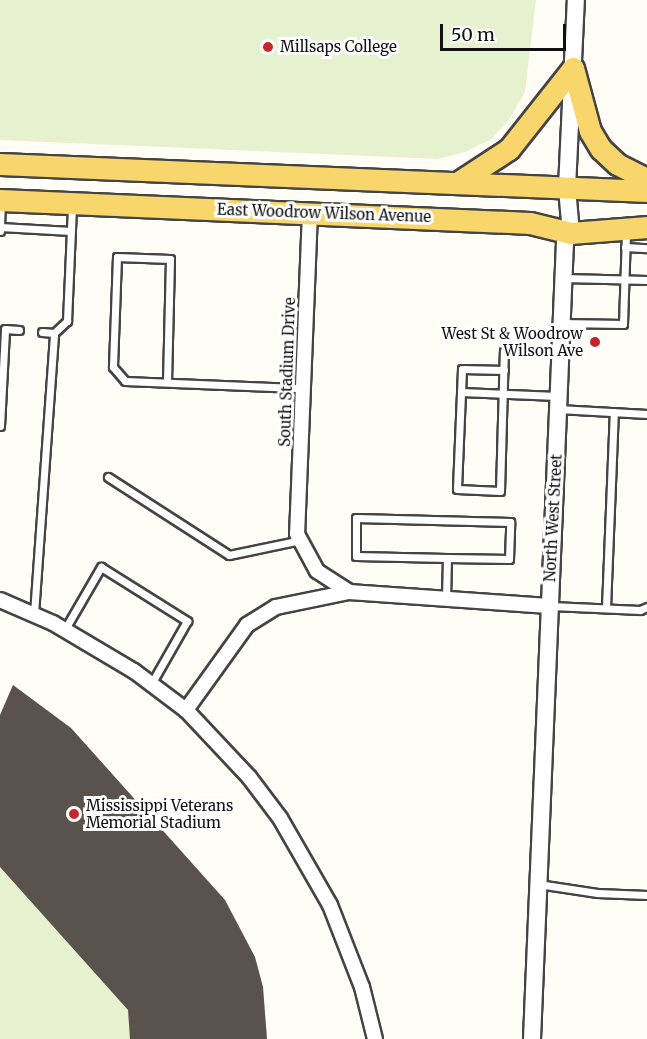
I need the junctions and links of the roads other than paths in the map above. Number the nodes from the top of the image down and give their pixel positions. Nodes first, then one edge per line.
1 (576, 0) edge
2 (573, 68) junction
3 (0, 164) edge
4 (647, 179) edge
5 (457, 183) junction
6 (567, 188) junction
7 (647, 191) edge
8 (0, 200) edge
9 (72, 203) junction
10 (310, 212) junction
11 (647, 227) edge
12 (0, 229) edge
13 (71, 231) junction
14 (571, 233) junction
15 (625, 237) junction
16 (647, 248) edge
17 (563, 278) junction
18 (624, 280) junction
19 (647, 280) edge
20 (561, 323) junction
21 (3, 327) edge
22 (19, 330) dead end
23 (42, 332) dead end
24 (54, 333) junction
25 (504, 351) dead end
26 (504, 370) junction
27 (167, 382) junction
28 (303, 388) junction
29 (461, 392) junction
30 (502, 394) junction
31 (558, 402) junction
32 (614, 412) junction
33 (647, 414) edge
34 (0, 426) edge
35 (108, 477) dead end
36 (299, 537) junction
37 (447, 558) junction
38 (349, 592) junction
39 (446, 599) junction
40 (0, 600) edge
41 (549, 606) junction
42 (647, 606) edge
43 (606, 608) junction
44 (34, 614) junction
45 (65, 629) junction
46 (151, 684) junction
47 (186, 710) junction
48 (538, 884) junction
49 (647, 895) edge
50 (375, 1039) edge
51 (532, 1039) edge

1 - 2 street, North West Street
2 - 4 main road
2 - 5 main road
2 - 6 street, North West Street
3 - 5 main road
5 - 6 main road
6 - 7 main road
6 - 14 street, North West Street
8 - 9 main road, East Woodrow Wilson Avenue
8 - 12 lane
9 - 10 main road, East Woodrow Wilson Avenue
9 - 13 lane
10 - 14 main road, East Woodrow Wilson Avenue
10 - 28 street, South Stadium Drive
11 - 15 main road, East Woodrow Wilson Avenue
12 - 13 lane
13 - 24 lane
14 - 15 main road, East Woodrow Wilson Avenue
14 - 17 street, North West Street
15 - 16 lane
15 - 18 lane
17 - 18 lane
17 - 20 street, North West Street
18 - 19 lane
18 - 20 lane
20 - 31 street, North West Street
21 - 22 lane
21 - 34 lane
23 - 24 lane
24 - 44 lane
25 - 26 lane
26 - 29 lane
26 - 30 lane
27 - 27 lane
27 - 28 lane
28 - 36 street, South Stadium Drive
29 - 30 lane
29 - 30 lane
30 - 31 lane
31 - 32 lane
31 - 41 street, North West Street
32 - 33 lane
32 - 43 lane
35 - 36 lane
36 - 38 street
37 - 37 lane
37 - 39 lane
38 - 39 street
38 - 47 street
39 - 41 street
40 - 44 street
41 - 43 lane
41 - 48 street, North West Street
42 - 43 lane
44 - 45 street
45 - 46 street
45 - 46 lane
46 - 47 street
47 - 50 street
48 - 49 lane
48 - 51 street, North West Street

